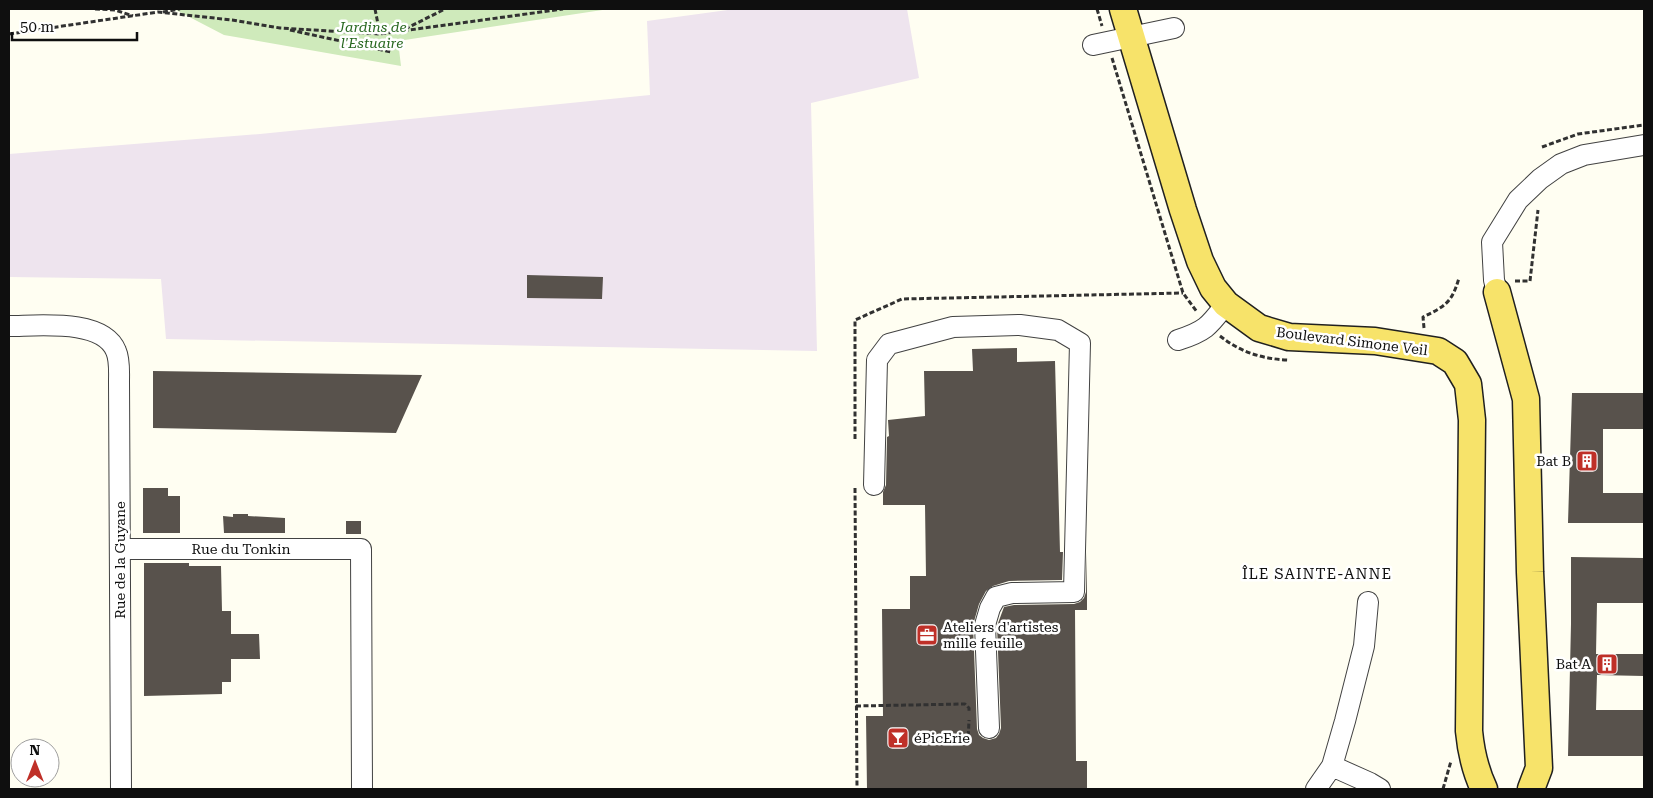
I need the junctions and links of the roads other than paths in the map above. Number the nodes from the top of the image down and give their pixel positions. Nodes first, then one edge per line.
1 (1123, 9) edge
2 (1174, 28) dead end
3 (1131, 36) junction
4 (1093, 45) dead end
5 (1644, 145) edge
6 (1495, 286) joint
7 (1226, 304) junction
8 (9, 326) edge
9 (1178, 340) dead end
10 (865, 485) road end
11 (120, 549) junction
12 (1368, 602) dead end
13 (988, 728) dead end
14 (1332, 766) junction
15 (121, 789) edge
16 (362, 789) edge
17 (1316, 789) edge
18 (1380, 789) edge
19 (1484, 789) edge
20 (1531, 789) edge

1 - 3 main road, Boulevard Simone Veil
2 - 3 street
3 - 4 street
3 - 7 main road, Boulevard Simone Veil
5 - 6 street
6 - 20 main road
7 - 9 street
7 - 19 main road, Boulevard Simone Veil
8 - 11 street, Rue de la Guyane
10 - 13 street
11 - 15 street, Rue de la Guyane
11 - 16 street, Rue du Tonkin
12 - 14 street
14 - 17 street
14 - 18 street

